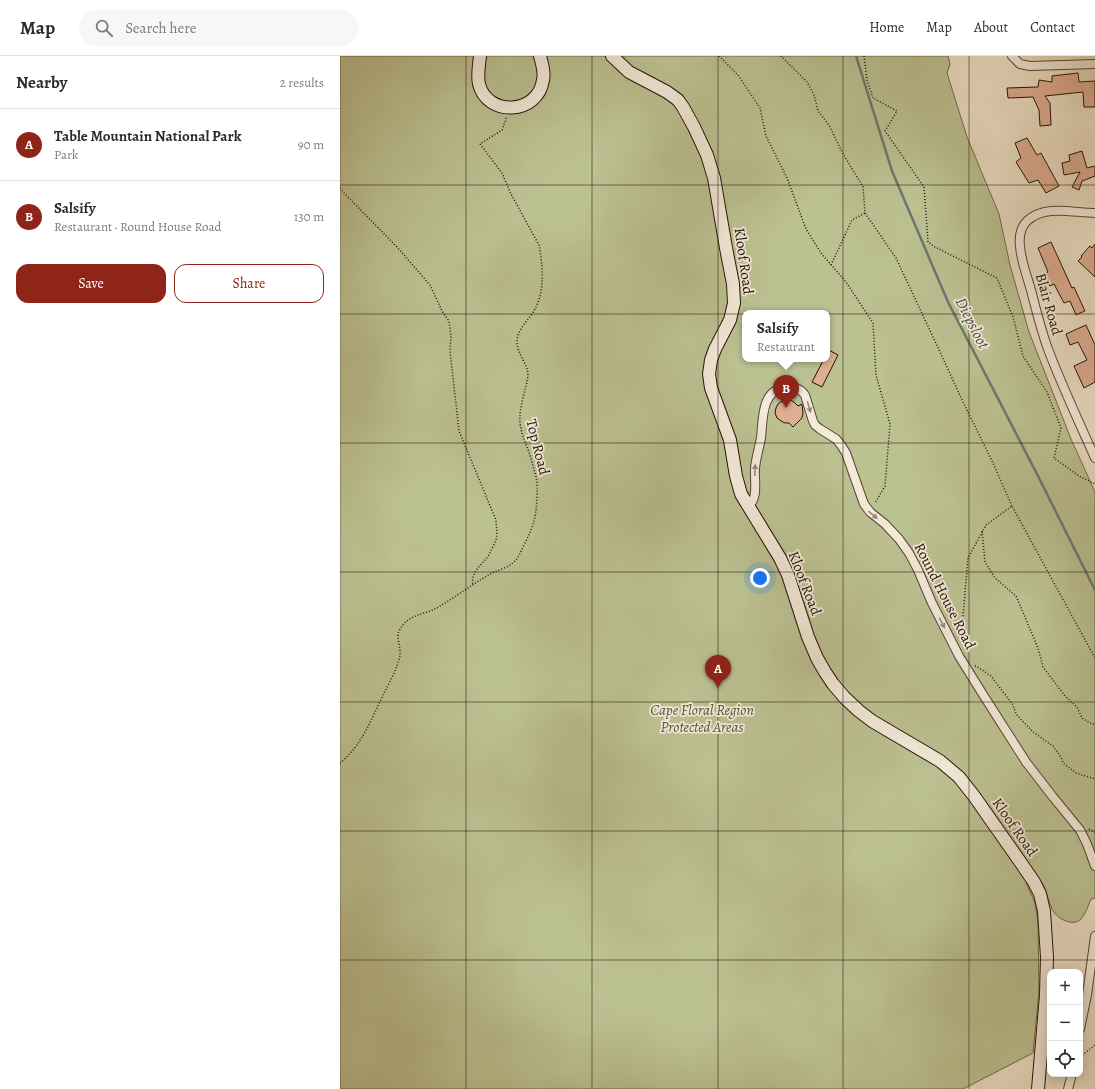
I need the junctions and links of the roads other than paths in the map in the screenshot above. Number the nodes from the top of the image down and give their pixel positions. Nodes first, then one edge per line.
1 (480, 56) edge
2 (540, 56) edge
3 (612, 56) edge
4 (1012, 56) edge
5 (1095, 64) edge
6 (1095, 213) edge
7 (1095, 458) edge
8 (748, 506) junction
9 (1095, 866) edge
10 (1095, 936) edge
11 (1083, 1014) edge
12 (1071, 1077) edge
13 (1038, 1089) edge
14 (1068, 1089) edge

1 - 2 main road
3 - 8 main road, Kloof Road
4 - 5 street
6 - 7 street, Blair Road
8 -> 9 street, Round House Road
8 - 13 main road, Kloof Road
10 - 11 street
12 - 14 street

